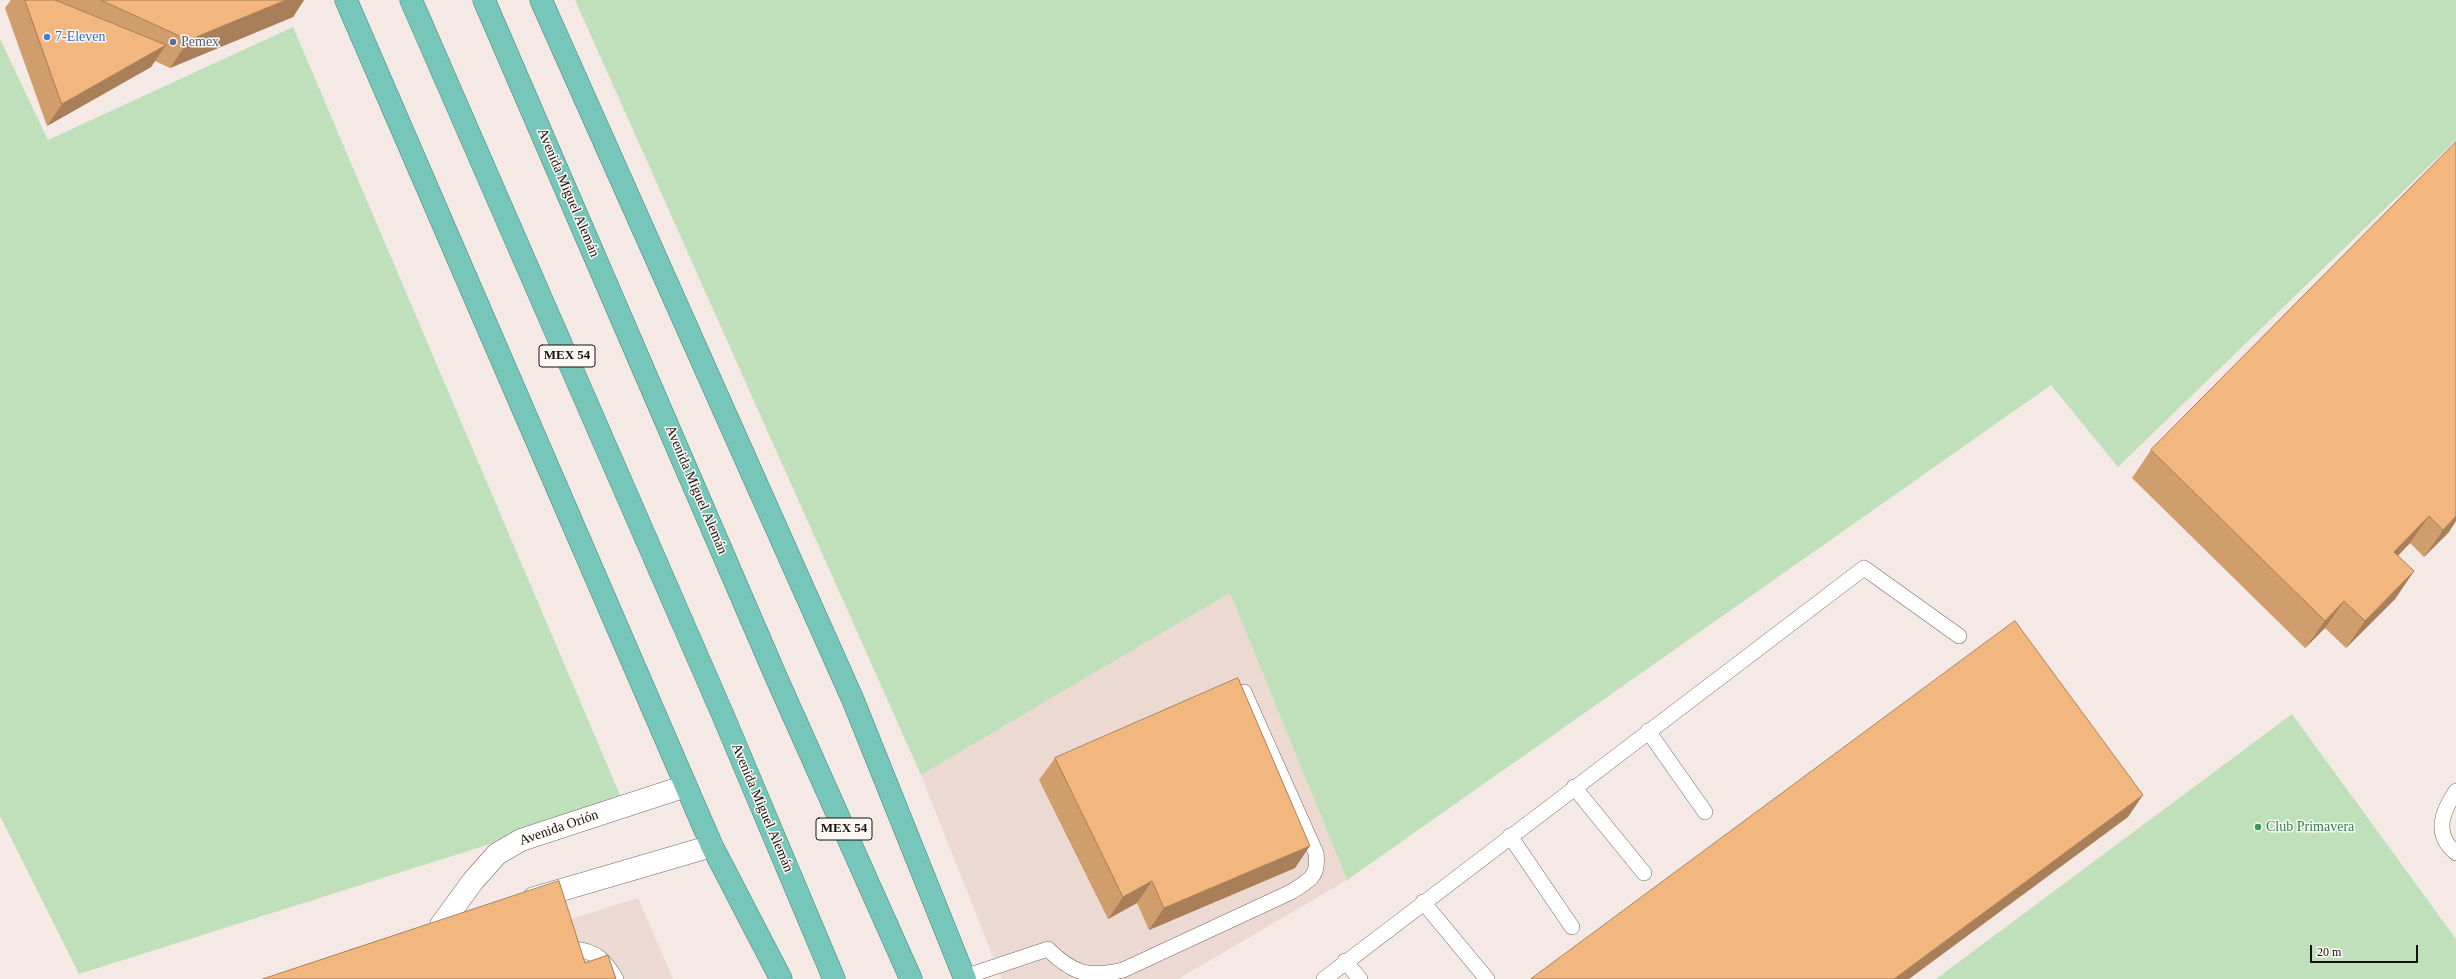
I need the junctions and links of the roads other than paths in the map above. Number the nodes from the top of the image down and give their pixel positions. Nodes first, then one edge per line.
1 (346, 0) edge
2 (411, 0) edge
3 (484, 0) edge
4 (542, 0) edge
5 (1959, 636) dead end
6 (1244, 692) edge
7 (1648, 731) junction
8 (686, 786) junction
9 (1574, 787) junction
10 (2456, 791) edge
11 (1705, 812) dead end
12 (1510, 836) junction
13 (712, 846) junction
14 (2456, 853) edge
15 (1644, 873) dead end
16 (1423, 902) junction
17 (516, 903) edge
18 (471, 916) edge
19 (441, 925) junction
20 (1572, 927) dead end
21 (418, 932) edge
22 (574, 949) edge
23 (1345, 961) junction
24 (965, 978) edge
25 (616, 979) edge
26 (781, 979) edge
27 (834, 979) edge
28 (911, 979) edge
29 (1324, 979) edge
30 (1360, 979) edge
31 (1487, 979) edge

1 - 8 highway
2 - 27 highway, Avenida Miguel Alemán / MEX 54
3 - 28 highway, Avenida Miguel Alemán / MEX 54
4 - 24 highway
5 - 7 lane
6 - 24 lane
7 - 9 lane
7 - 11 lane
8 - 13 highway
8 - 19 street, Avenida Orión
9 - 12 lane
9 - 15 lane
10 - 14 lane
12 - 16 lane
12 - 20 lane
13 - 17 street
13 - 26 highway
16 - 23 lane
16 - 31 lane
18 - 19 street
19 - 21 street
22 - 25 lane
23 - 29 lane
23 - 30 lane

